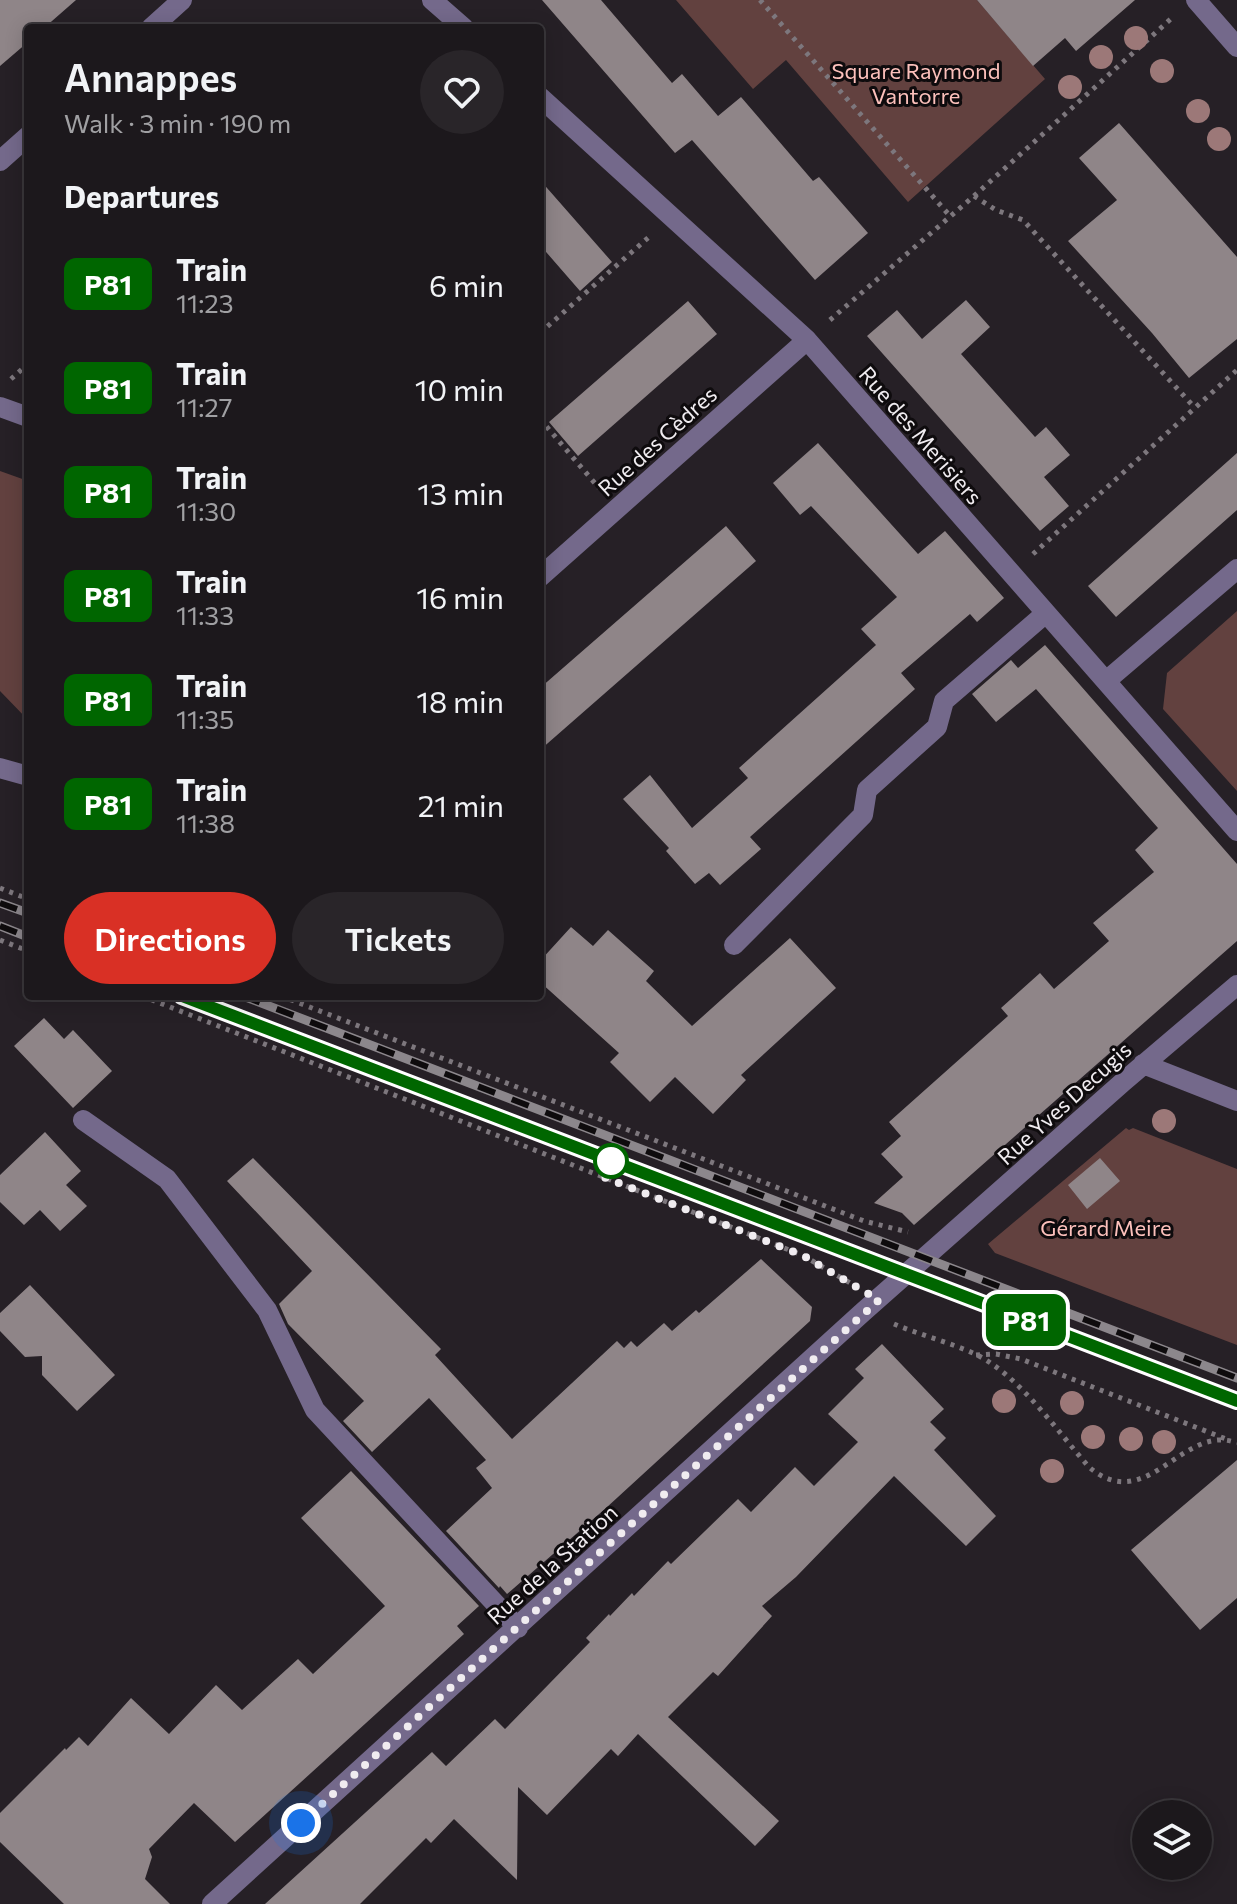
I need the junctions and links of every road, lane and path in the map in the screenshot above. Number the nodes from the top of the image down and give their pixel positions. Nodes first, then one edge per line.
1 (182, 0) edge
2 (432, 0) edge
3 (760, 0) edge
4 (1200, 6) edge
5 (155, 24) edge
6 (459, 24) edge
7 (1237, 47) edge
8 (544, 101) edge
9 (24, 140) edge
10 (0, 161) edge
11 (974, 196) junction
12 (672, 216) junction
13 (950, 216) junction
14 (544, 329) edge
15 (807, 340) junction
16 (24, 368) edge
17 (1237, 370) edge
18 (6, 384) dead end
19 (0, 407) edge
20 (1195, 408) junction
21 (24, 416) edge
22 (544, 424) edge
23 (617, 509) junction
24 (1237, 569) edge
25 (544, 573) edge
26 (1010, 574) junction
27 (1046, 613) junction
28 (1106, 681) junction
29 (0, 768) edge
30 (24, 775) edge
31 (1237, 831) edge
32 (0, 888) edge
33 (24, 897) edge
34 (0, 940) edge
35 (734, 945) dead end
36 (24, 949) edge
37 (1237, 985) edge
38 (152, 1000) edge
39 (291, 1000) edge
40 (1143, 1064) junction
41 (1237, 1101) edge
42 (83, 1120) dead end
43 (864, 1221) dead end
44 (924, 1259) joint
45 (871, 1306) junction
46 (976, 1355) junction
47 (1227, 1439) junction
48 (1237, 1443) edge
49 (518, 1628) junction
50 (212, 1904) edge

1 - 5 street
2 - 6 street
3 - 13 path
4 - 7 street
4 - 11 path
8 - 12 street, Rue des Merisiers
9 - 10 street
11 - 13 path
11 - 20 path
12 - 14 path
12 - 15 street, Rue des Merisiers
13 - 15 path
15 - 23 street, Rue des Cèdres
15 - 26 street, Rue des Merisiers
16 - 18 path
17 - 20 path
19 - 21 street
20 - 26 path
22 - 23 path
23 - 25 street, Rue des Cèdres
24 - 28 street
26 - 27 street, Rue des Merisiers
27 - 28 street, Rue des Merisiers
27 - 35 street
28 - 31 street, Rue des Merisiers
29 - 30 street
32 - 33 path
34 - 36 path
37 - 40 street, Rue Yves Decugis
38 - 45 path
39 - 43 path
40 - 41 street
40 - 44 street, Rue Yves Decugis
42 - 49 street
44 - 45 street, Rue de la Station
45 - 46 path
45 - 49 street, Rue de la Station
46 - 47 path
46 - 47 path
47 - 48 path
49 - 50 street, Rue de la Station

